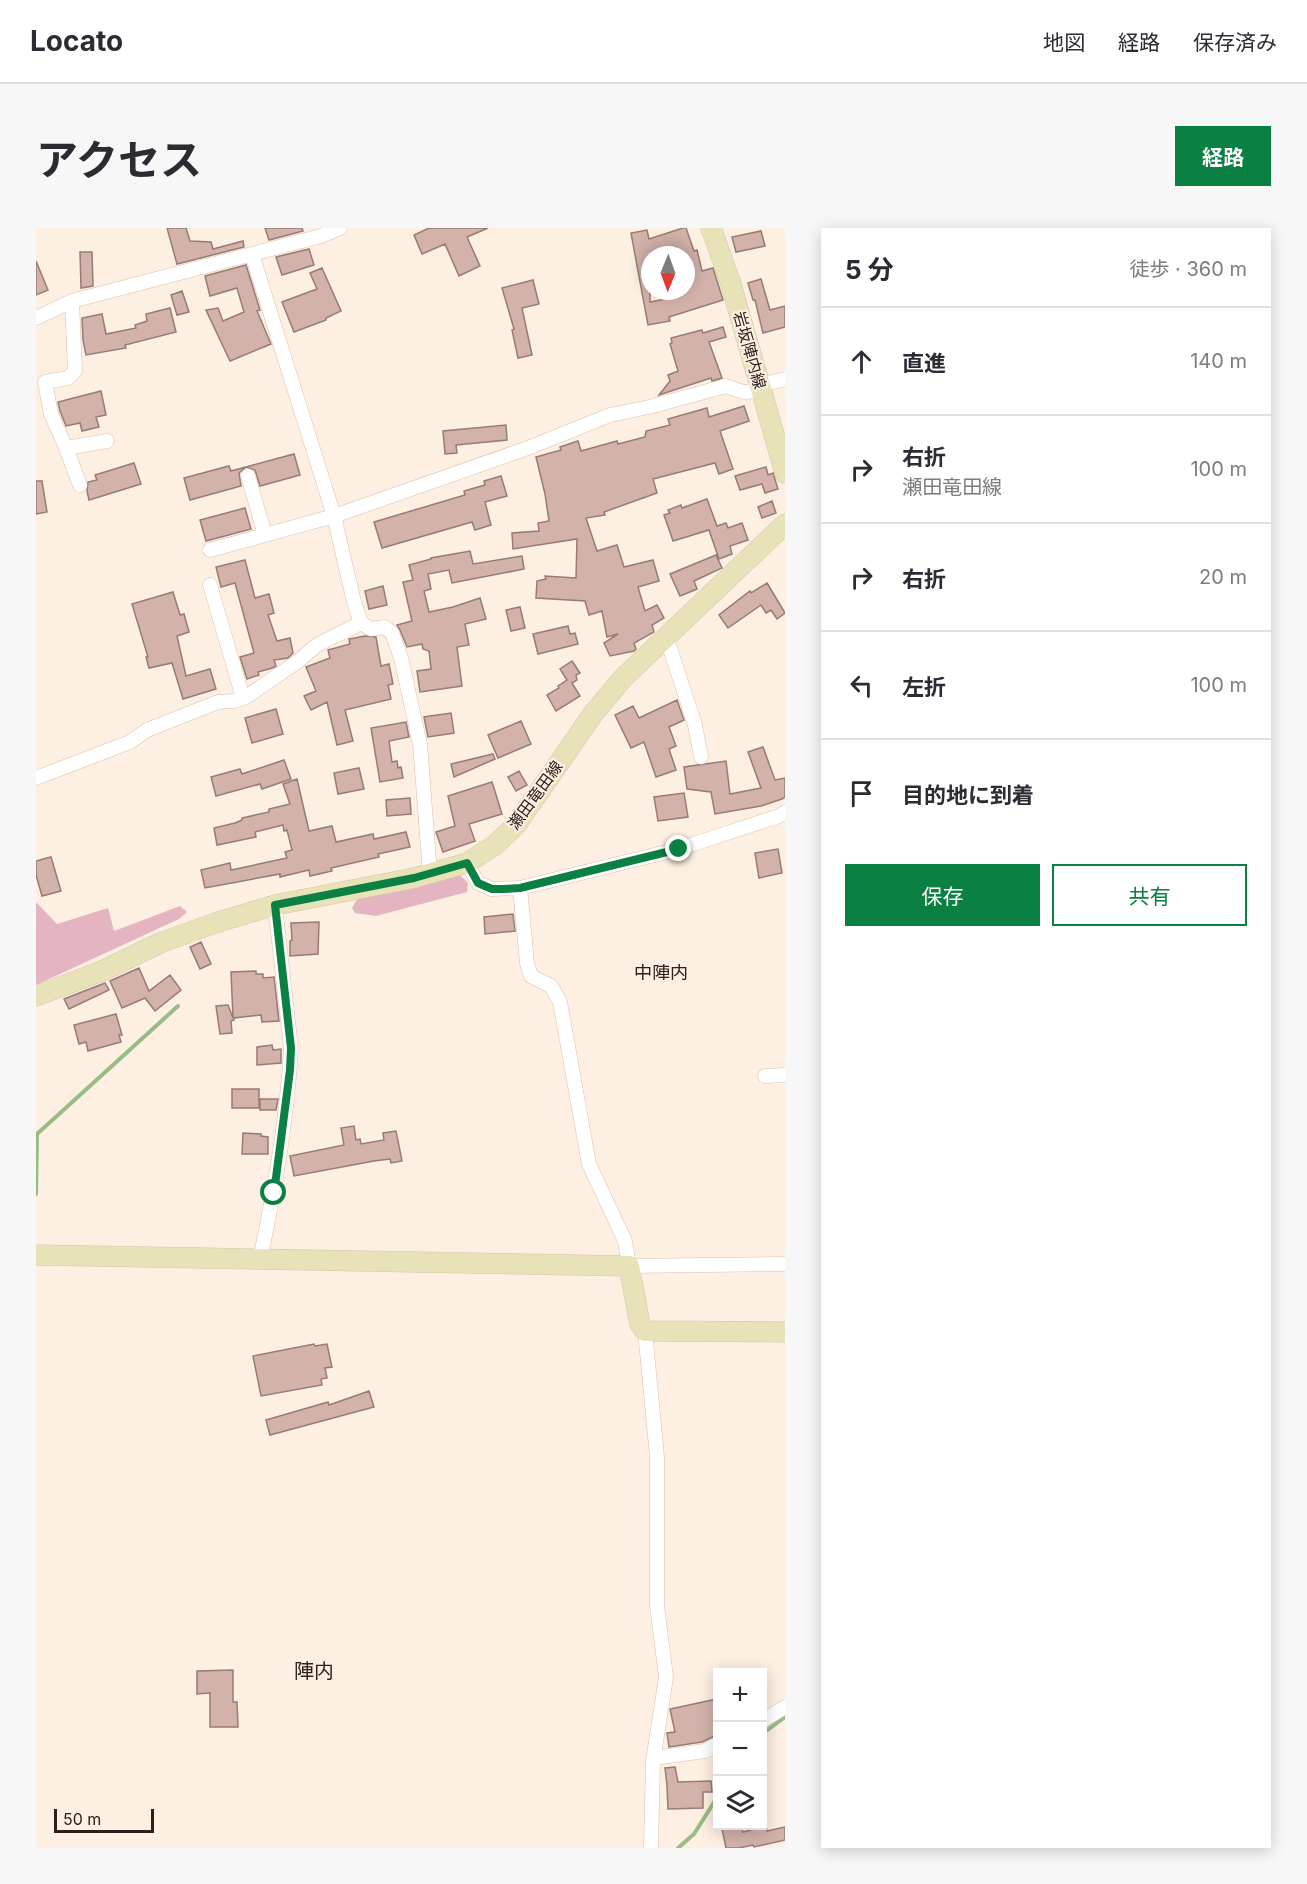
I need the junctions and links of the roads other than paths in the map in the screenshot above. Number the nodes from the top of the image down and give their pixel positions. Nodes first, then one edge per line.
1 (340, 228) edge
2 (711, 228) edge
3 (252, 254) junction
4 (72, 301) junction
5 (36, 318) edge
6 (785, 379) edge
7 (762, 388) junction
8 (107, 441) dead end
9 (66, 448) junction
10 (785, 473) edge
11 (248, 476) dead end
12 (80, 485) dead end
13 (334, 516) junction
14 (785, 524) edge
15 (265, 535) junction
16 (210, 550) dead end
17 (210, 585) dead end
18 (361, 623) junction
19 (666, 636) junction
20 (243, 698) junction
21 (701, 757) dead end
22 (36, 778) edge
23 (785, 812) edge
24 (467, 863) junction
25 (430, 873) junction
26 (520, 888) junction
27 (275, 905) junction
28 (36, 996) edge
29 (785, 1075) edge
30 (765, 1076) dead end
31 (36, 1255) edge
32 (260, 1259) junction
33 (785, 1264) edge
34 (629, 1266) junction
35 (645, 1331) junction
36 (785, 1332) edge
37 (785, 1707) edge
38 (767, 1718) edge
39 (713, 1746) edge
40 (654, 1758) junction
41 (651, 1848) edge

1 - 3 street
2 - 7 main road, 岩坂陣内線
3 - 4 street
3 - 13 street
4 - 5 street
4 - 9 street
6 - 7 street
7 - 10 main road, 岩坂陣内線
7 - 13 street
8 - 9 street
9 - 12 street
11 - 15 street
13 - 15 street
13 - 18 street
14 - 19 main road, 瀬田竜田線
15 - 16 street
17 - 20 street
18 - 20 street
18 - 25 street
19 - 21 street
19 - 24 main road, 瀬田竜田線
20 - 22 street
23 - 26 street
24 - 25 main road, 瀬田竜田線
24 - 26 street
25 - 27 main road, 瀬田竜田線
26 - 34 street
27 - 28 main road, 瀬田竜田線
27 - 32 street
29 - 30 street
31 - 32 main road
32 - 34 main road
33 - 34 street
34 - 35 main road
35 - 36 main road
35 - 40 street
37 - 38 street
39 - 40 street
40 - 41 street

